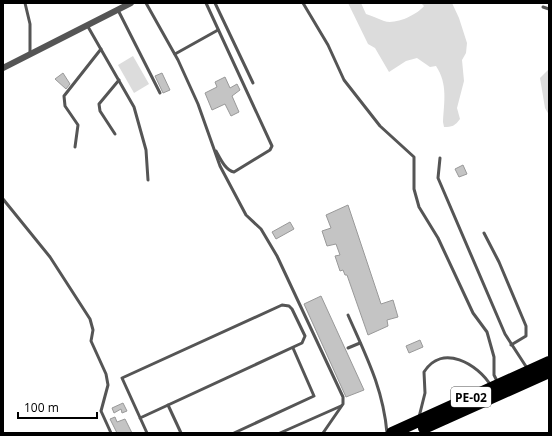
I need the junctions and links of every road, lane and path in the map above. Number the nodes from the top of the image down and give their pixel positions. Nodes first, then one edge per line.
1 (25, 3) edge
2 (131, 3) edge
3 (146, 3) edge
4 (206, 3) edge
5 (215, 3) edge
6 (303, 3) edge
7 (543, 7) dead end
8 (549, 9) edge
9 (118, 10) junction
10 (87, 25) junction
11 (218, 30) junction
12 (101, 49) junction
13 (30, 54) junction
14 (175, 54) junction
15 (3, 68) edge
16 (119, 80) junction
17 (254, 83) dead end
18 (160, 93) dead end
19 (115, 134) dead end
20 (211, 142) junction
21 (75, 147) dead end
22 (440, 158) dead end
23 (148, 180) dead end
24 (3, 199) edge
25 (484, 233) dead end
26 (348, 315) dead end
27 (360, 343) junction
28 (511, 345) junction
29 (292, 348) junction
30 (348, 348) dead end
31 (549, 362) edge
32 (530, 370) junction
33 (549, 372) edge
34 (495, 386) junction
35 (342, 405) junction
36 (168, 406) junction
37 (140, 418) junction
38 (418, 421) junction
39 (111, 433) edge
40 (147, 433) edge
41 (181, 433) edge
42 (234, 433) edge
43 (280, 433) edge
44 (323, 433) edge
45 (387, 433) edge
46 (392, 433) edge
47 (412, 433) edge

1 - 13 lane
2 - 9 street
3 - 14 lane
4 - 11 lane
5 - 17 lane
6 - 34 lane
7 - 8 lane
9 - 10 street
9 - 18 lane
10 - 12 lane
10 - 13 street
11 - 14 lane
11 - 20 lane
12 - 16 lane
12 - 21 lane
13 - 15 street
14 - 20 lane
16 - 19 lane
16 - 23 lane
20 - 35 lane
22 - 28 lane
24 - 39 lane
25 - 28 lane
26 - 27 lane
27 - 30 lane
27 - 45 lane
28 - 32 lane
29 - 36 lane
29 - 37 lane
29 - 42 lane
31 - 32 highway, PE-02
32 - 34 highway, PE-02
33 - 47 highway, PE-02
34 - 38 highway, PE-02
34 - 38 lane
35 - 43 lane
35 - 44 lane
36 - 37 lane
36 - 41 lane
37 - 40 lane
38 - 46 highway, PE-02

